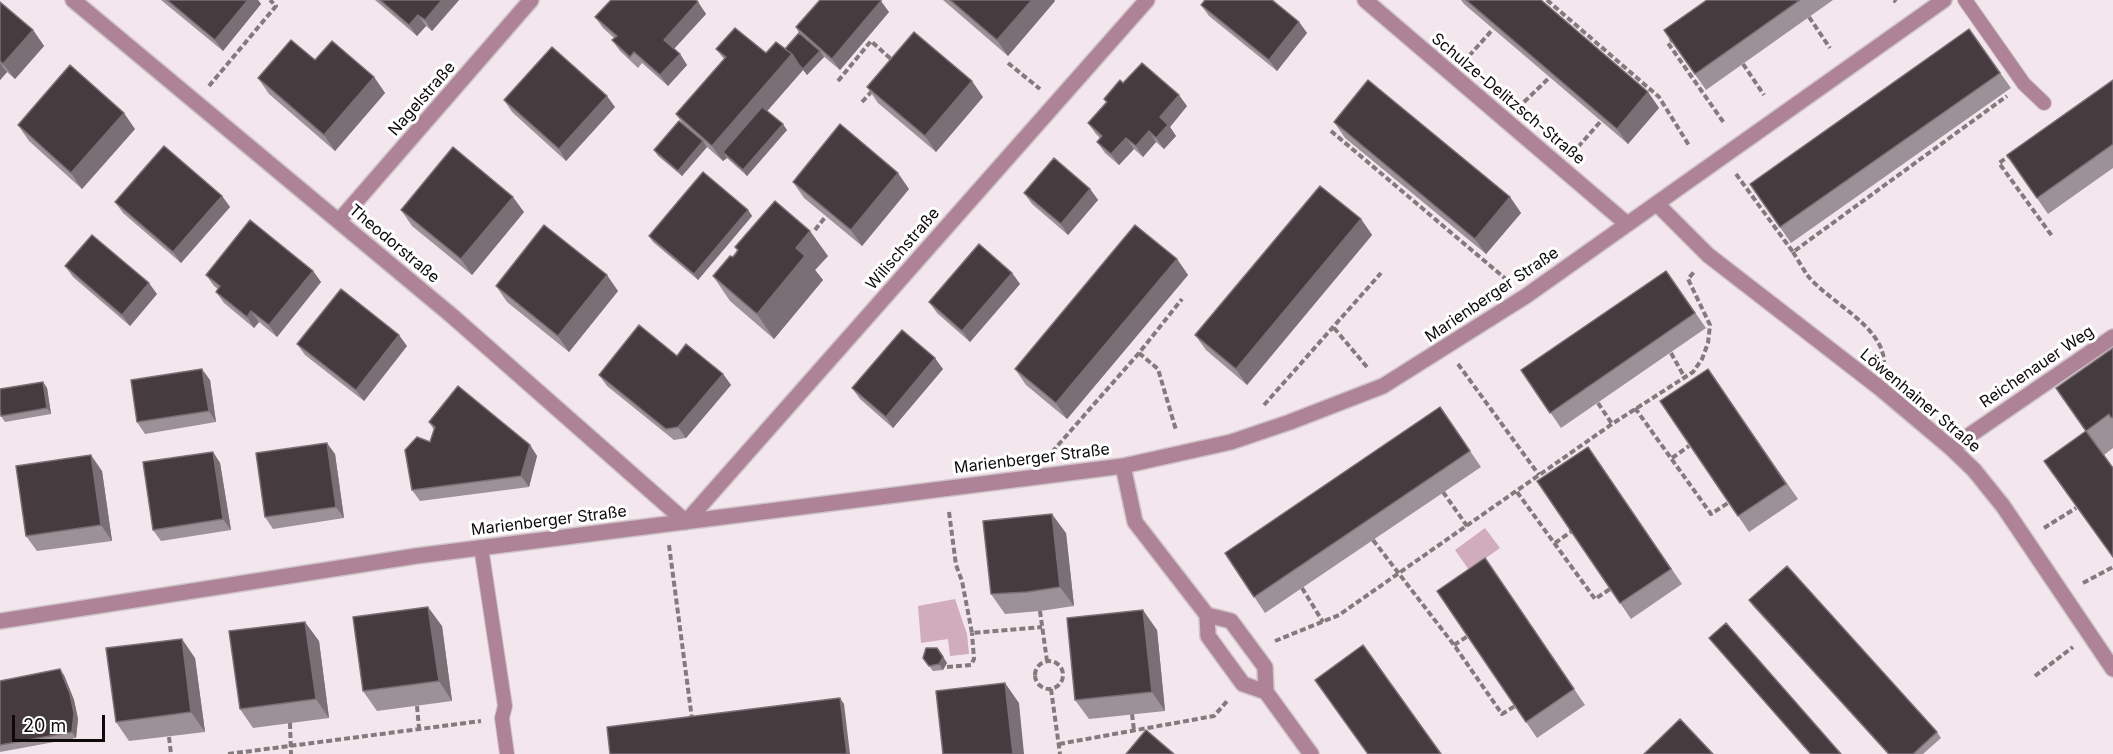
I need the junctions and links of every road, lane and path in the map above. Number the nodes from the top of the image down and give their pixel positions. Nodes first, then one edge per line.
1 (74, 0) edge
2 (270, 0) edge
3 (531, 0) edge
4 (1147, 0) edge
5 (1365, 0) edge
6 (1547, 0) edge
7 (1944, 0) edge
8 (1965, 0) edge
9 (1809, 17) dead end
10 (1493, 29) edge
11 (1677, 37) edge
12 (1830, 48) dead end
13 (1469, 56) dead end
14 (1008, 63) dead end
15 (1743, 64) dead end
16 (889, 71) edge
17 (219, 74) dead end
18 (1549, 78) edge
19 (838, 81) dead end
20 (2024, 84) junction
21 (876, 86) edge
22 (1764, 95) dead end
23 (862, 102) dead end
24 (1057, 102) junction
25 (1524, 102) dead end
26 (2044, 103) dead end
27 (1601, 121) edge
28 (1724, 123) dead end
29 (1331, 131) dead end
30 (1578, 147) dead end
31 (1690, 147) dead end
32 (2017, 150) edge
33 (1737, 175) dead end
34 (1657, 204) junction
35 (826, 216) edge
36 (339, 221) junction
37 (1627, 224) junction
38 (814, 230) dead end
39 (2052, 236) dead end
40 (1793, 252) junction
41 (1708, 255) junction
42 (1381, 273) dead end
43 (1526, 296) junction
44 (1182, 299) dead end
45 (1334, 328) junction
46 (2113, 337) edge
47 (1447, 348) junction
48 (1139, 353) junction
49 (1671, 353) edge
50 (1884, 367) dead end
51 (1685, 378) junction
52 (1383, 386) junction
53 (1598, 403) edge
54 (1263, 406) dead end
55 (1635, 408) junction
56 (1612, 424) junction
57 (1689, 446) edge
58 (1951, 448) junction
59 (1183, 454) junction
60 (1672, 458) junction
61 (1123, 466) junction
62 (1539, 475) junction
63 (1030, 477) junction
64 (1443, 492) edge
65 (1517, 492) junction
66 (1728, 503) edge
67 (2076, 507) edge
68 (950, 519) dead end
69 (686, 522) junction
70 (666, 524) junction
71 (1467, 526) junction
72 (2043, 528) dead end
73 (1572, 531) edge
74 (1373, 540) edge
75 (1555, 543) junction
76 (481, 547) junction
77 (2113, 567) edge
78 (1400, 574) junction
79 (2082, 584) dead end
80 (1302, 588) edge
81 (1610, 589) edge
82 (1040, 611) edge
83 (1207, 615) junction
84 (0, 621) edge
85 (1323, 622) junction
86 (1042, 627) junction
87 (972, 633) junction
88 (2090, 634) junction
89 (1468, 636) edge
90 (1454, 645) junction
91 (1253, 650) junction
92 (1047, 661) junction
93 (947, 667) dead end
94 (2113, 669) edge
95 (2035, 676) dead end
96 (1051, 689) junction
97 (1266, 692) junction
98 (1231, 697) dead end
99 (417, 706) edge
100 (1515, 706) edge
101 (1132, 714) edge
102 (502, 718) junction
103 (290, 723) edge
104 (693, 723) edge
105 (419, 728) junction
106 (1134, 730) junction
107 (169, 737) edge
108 (1059, 744) junction
109 (290, 746) junction
110 (171, 754) edge
111 (228, 754) edge
112 (291, 754) edge
113 (507, 754) edge
114 (1060, 754) edge
115 (1311, 754) edge

1 - 36 street, Theodorstraße
2 - 17 path
3 - 36 street, Nagelstraße
4 - 24 street, Wilischstraße
5 - 37 street, Schulze-Delitzsch-Straße
6 - 31 path
7 - 34 street, Marienberger Straße
8 - 20 lane
9 - 12 path
10 - 13 path
11 - 28 path
14 - 24 path
15 - 22 path
16 - 19 path
18 - 25 path
20 - 26 lane
20 - 40 path
21 - 23 path
24 - 69 street, Wilischstraße
27 - 30 path
29 - 43 path
32 - 39 path
33 - 40 path
34 - 37 street, Marienberger Straße
34 - 41 street, Löwenhainer Straße
35 - 38 path
36 - 69 street, Theodorstraße
37 - 43 street, Marienberger Straße
40 - 50 path
41 - 51 path
41 - 58 street, Löwenhainer Straße
42 - 45 path
43 - 47 street, Marienberger Straße
44 - 48 path
45 - 52 path
45 - 54 path
46 - 58 street, Reichenauer Weg
47 - 52 street, Marienberger Straße
47 - 62 path
48 - 59 path
48 - 63 path
49 - 51 path
51 - 55 path
52 - 59 street, Marienberger Straße
53 - 56 path
55 - 56 path
55 - 60 path
56 - 62 path
57 - 60 path
58 - 88 street, Löwenhainer Straße
59 - 61 street, Marienberger Straße
60 - 66 path
61 - 63 street, Marienberger Straße
61 - 83 street
62 - 65 path
63 - 69 street, Marienberger Straße
64 - 71 path
65 - 71 path
65 - 75 path
67 - 72 path
68 - 87 path
69 - 70 street, Marienberger Straße
70 - 76 street, Marienberger Straße
70 - 104 path
71 - 78 path
73 - 75 path
74 - 78 path
75 - 81 path
76 - 84 street, Marienberger Straße
76 - 102 lane
77 - 79 path
78 - 85 path
78 - 90 path
80 - 85 path
82 - 86 path
83 - 91 street
83 - 97 street
85 - 91 path
86 - 87 path
86 - 92 path
87 - 93 path
88 - 94 street, Löwenhainer Straße
88 - 95 path
89 - 90 path
90 - 100 path
91 - 97 street
92 - 96 path
92 - 96 path
96 - 108 path
97 - 115 street
98 - 106 path
99 - 105 path
101 - 106 path
102 - 105 path
102 - 113 lane
103 - 109 path
105 - 109 path
106 - 108 path
107 - 110 path
108 - 114 path
109 - 111 path
109 - 112 path

